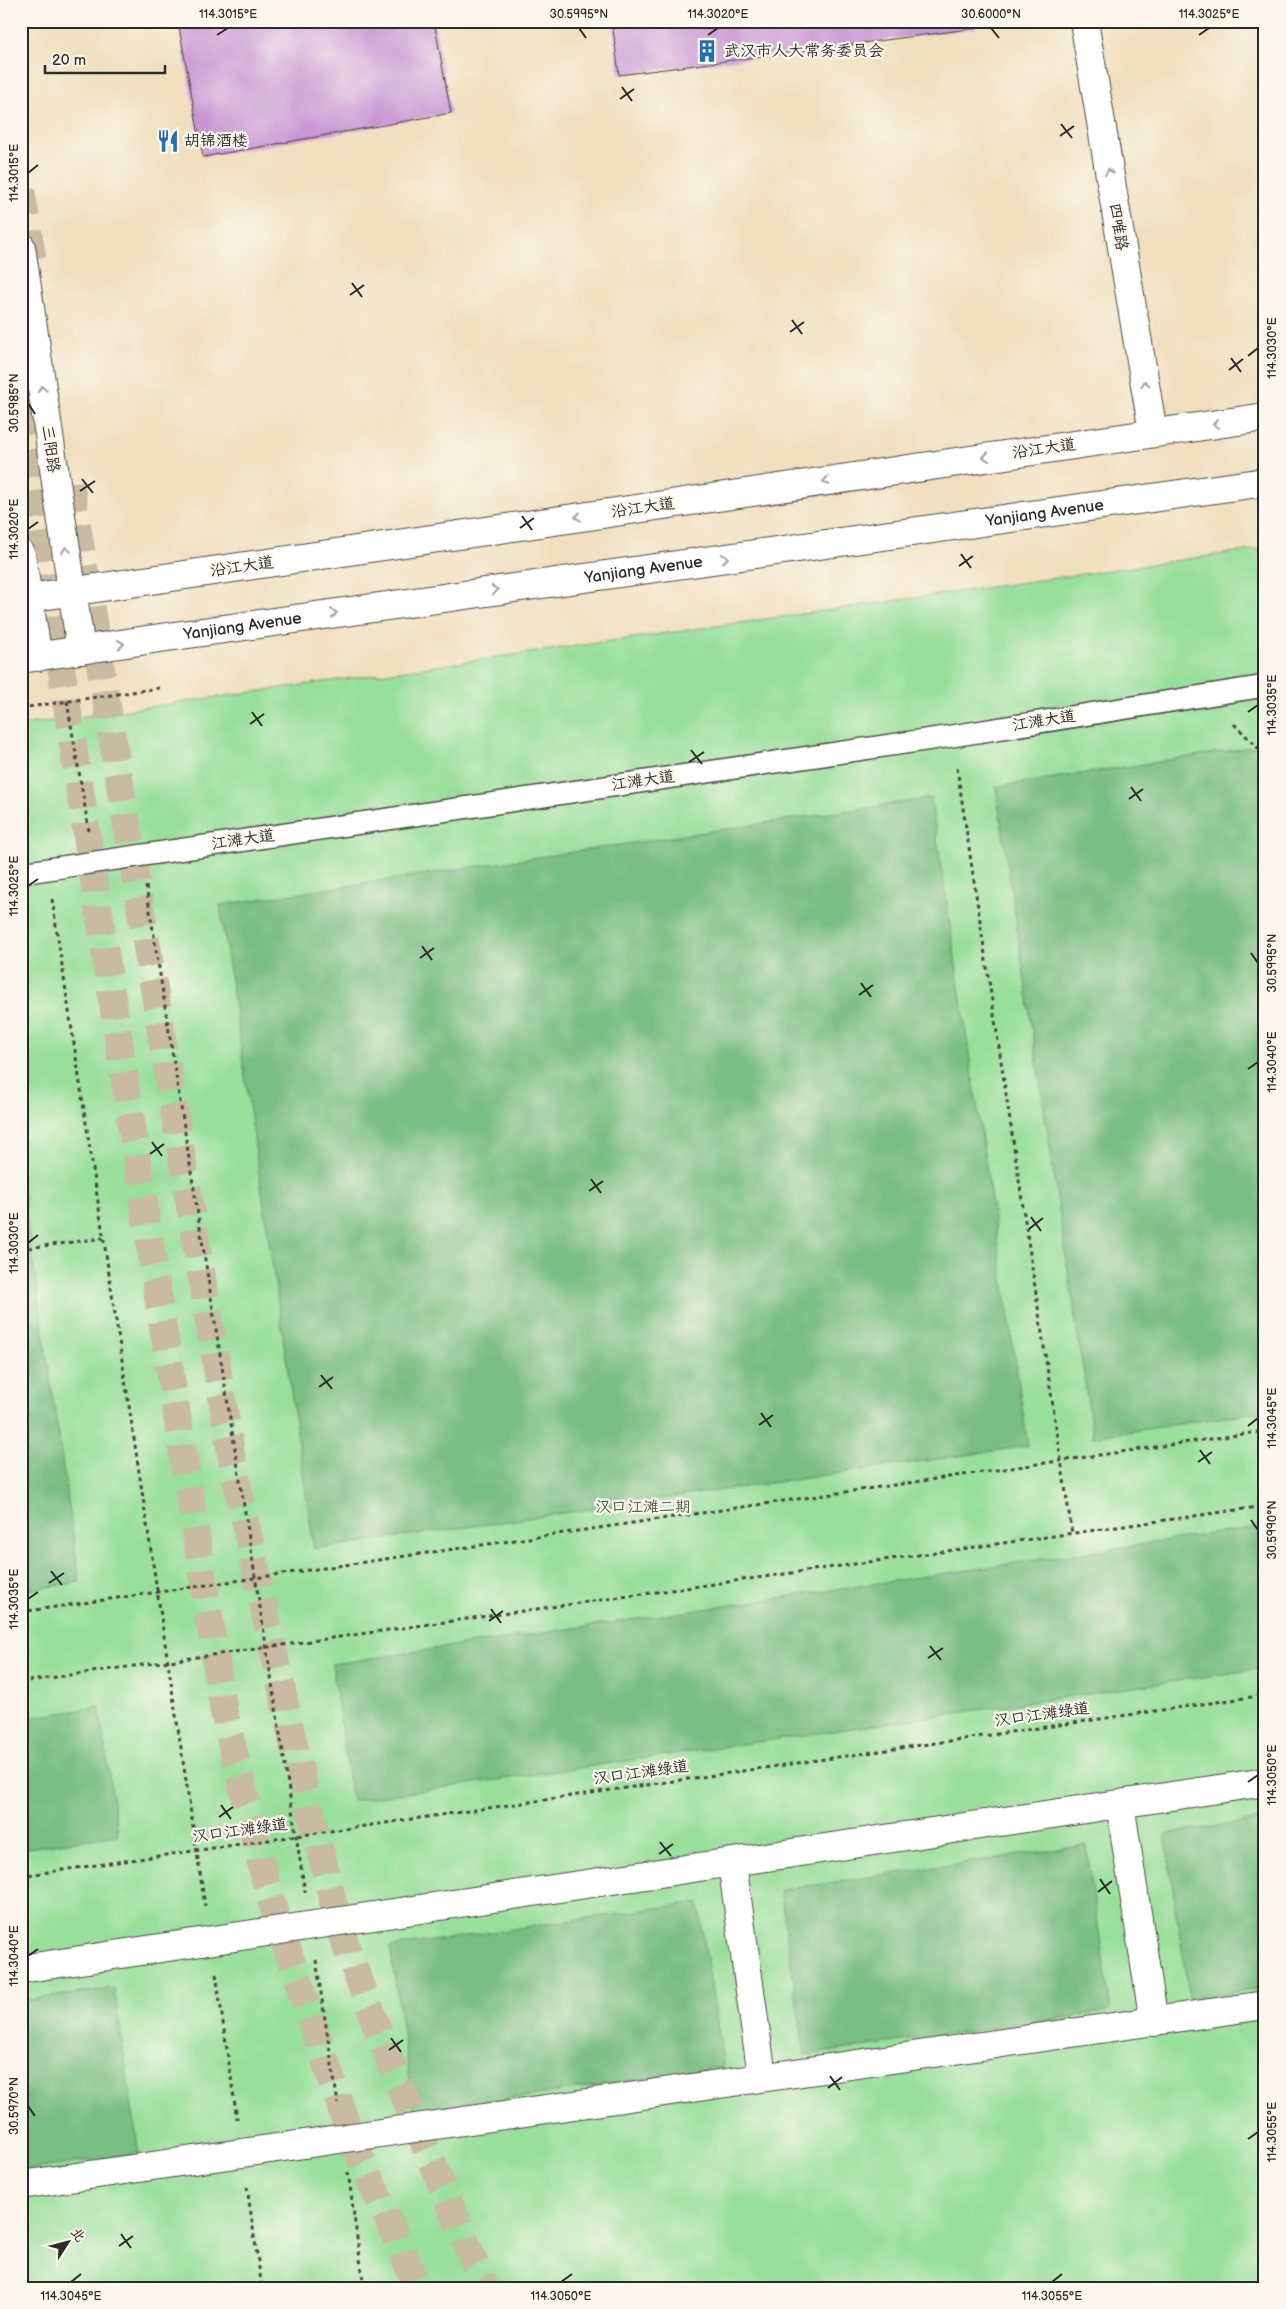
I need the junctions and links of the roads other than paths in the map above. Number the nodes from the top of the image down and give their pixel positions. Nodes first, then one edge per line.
1 (1084, 21) edge
2 (21, 247) tunnel mouth
3 (1265, 417) edge
4 (1153, 432) junction
5 (1265, 482) edge
6 (21, 554) edge
7 (72, 591) junction
8 (25, 598) edge
9 (80, 650) junction
10 (30, 658) edge
11 (1265, 686) edge
12 (21, 873) edge
13 (1265, 1782) edge
14 (1120, 1804) junction
15 (732, 1863) junction
16 (21, 1969) edge
17 (1265, 2004) edge
18 (1154, 2022) junction
19 (762, 2076) junction
20 (21, 2185) edge

4 -> 1 street, 四唯路
7 -> 2 street, 三阳路
3 -> 4 street, 沿江大道
4 -> 7 street, 沿江大道
9 -> 5 street, Yanjiang Avenue
6 - 8 street
7 - 8 street, 沿江大道
7 - 9 street, 三阳路
8 - 10 street
9 - 10 street, Yanjiang Avenue
11 - 12 lane, 江滩大道
13 - 14 street
14 - 15 street
14 - 18 street
15 - 16 street
15 - 19 street
17 - 18 street
18 - 19 street
19 - 20 street

